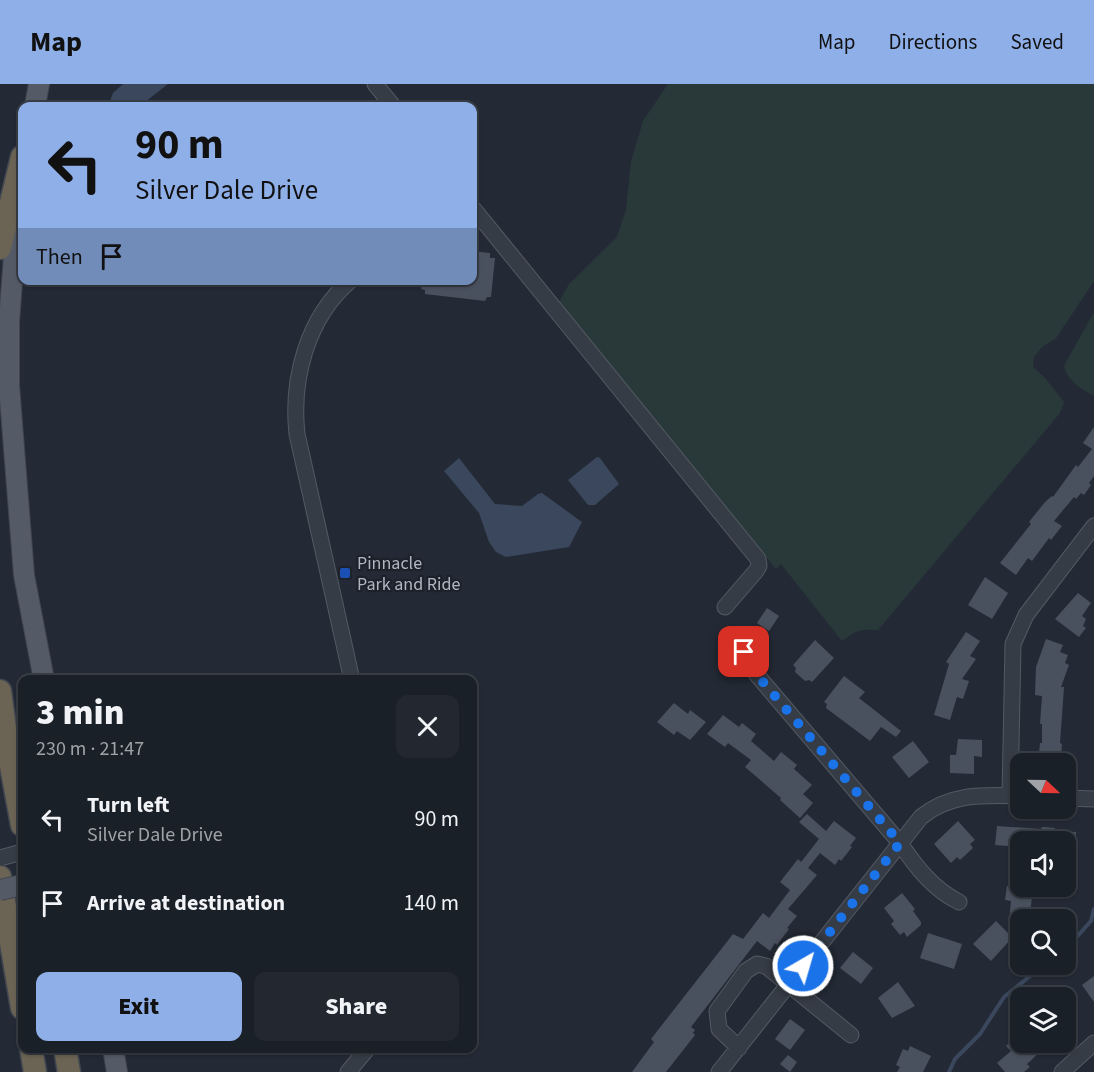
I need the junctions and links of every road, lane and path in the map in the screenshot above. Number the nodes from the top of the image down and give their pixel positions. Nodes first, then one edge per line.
1 (39, 84) edge
2 (375, 84) edge
3 (35, 102) edge
4 (390, 102) edge
5 (18, 174) edge
6 (477, 213) edge
7 (18, 219) edge
8 (0, 248) edge
9 (346, 285) edge
10 (1094, 526) edge
11 (725, 607) dead end
12 (744, 652) dead end
13 (43, 675) edge
14 (351, 675) edge
15 (0, 691) edge
16 (1014, 753) edge
17 (1010, 796) edge
18 (18, 804) edge
19 (900, 843) junction
20 (18, 853) edge
21 (0, 858) edge
22 (0, 877) edge
23 (18, 886) edge
24 (0, 890) edge
25 (959, 902) dead end
26 (789, 983) junction
27 (18, 984) edge
28 (851, 1035) dead end
29 (1094, 1043) edge
30 (739, 1048) junction
31 (32, 1053) edge
32 (66, 1053) edge
33 (114, 1053) edge
34 (364, 1053) edge
35 (35, 1072) edge
36 (69, 1072) edge
37 (117, 1072) edge
38 (348, 1072) edge
39 (719, 1072) edge
40 (1062, 1072) edge

1 - 3 main road
2 - 4 street
5 - 8 highway
6 - 11 street
7 - 13 main road
9 - 14 street
10 - 16 street
12 - 19 street
15 - 18 highway
17 - 19 street
19 - 25 street
19 - 26 street
20 - 21 street
22 - 27 highway
23 - 24 main road, bridge
26 - 28 street
26 - 30 street
26 - 30 street
29 - 40 street
30 - 39 street
31 - 35 highway
32 - 36 highway
33 - 37 main road
34 - 38 street

